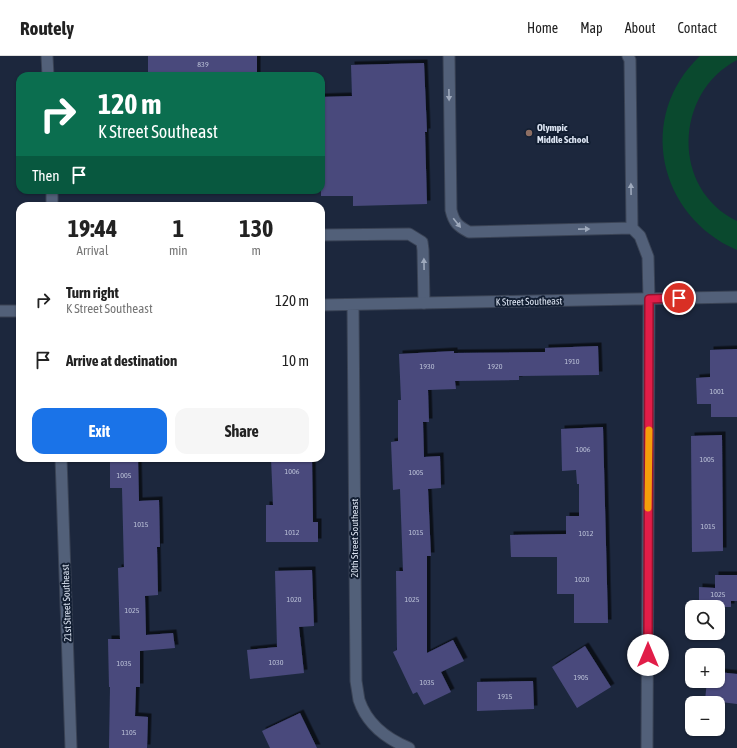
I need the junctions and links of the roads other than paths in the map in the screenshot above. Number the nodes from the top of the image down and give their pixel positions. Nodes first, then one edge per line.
1 (47, 56) edge
2 (449, 56) edge
3 (628, 56) edge
4 (48, 72) edge
5 (632, 228) junction
6 (325, 236) edge
7 (737, 297) edge
8 (649, 299) junction
9 (424, 303) junction
10 (325, 305) edge
11 (352, 305) junction
12 (0, 311) edge
13 (16, 311) edge
14 (61, 462) edge
15 (71, 748) edge
16 (408, 748) edge
17 (647, 748) edge

1 - 4 street
2 -> 5 street
5 -> 3 street
5 - 8 street
9 -> 6 street
7 - 8 street, K Street Southeast
8 - 9 street, K Street Southeast
8 - 17 street
9 - 11 street, K Street Southeast
10 - 11 street, K Street Southeast
11 - 16 street, 20th Street Southeast
12 - 13 street
14 - 15 street, 21st Street Southeast

